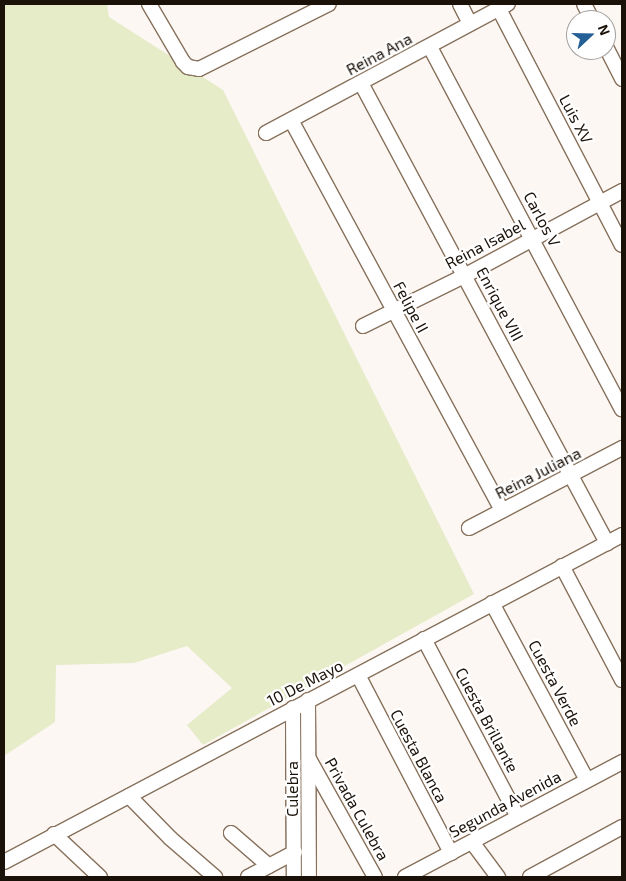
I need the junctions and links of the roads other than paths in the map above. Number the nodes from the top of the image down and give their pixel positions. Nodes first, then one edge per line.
1 (149, 4) edge
2 (329, 4) edge
3 (460, 4) edge
4 (504, 6) edge
5 (470, 24) junction
6 (430, 47) junction
7 (612, 60) edge
8 (622, 79) edge
9 (361, 83) junction
10 (291, 120) junction
11 (266, 133) dead end
12 (622, 191) edge
13 (600, 203) junction
14 (533, 238) junction
15 (622, 245) edge
16 (466, 275) junction
17 (394, 311) junction
18 (363, 326) dead end
19 (622, 409) edge
20 (622, 448) edge
21 (570, 476) junction
22 (502, 511) junction
23 (469, 528) dead end
24 (622, 535) edge
25 (606, 542) junction
26 (562, 566) junction
27 (492, 603) junction
28 (424, 639) junction
29 (358, 675) junction
30 (622, 680) edge
31 (308, 700) junction
32 (293, 708) junction
33 (309, 758) junction
34 (622, 762) edge
35 (587, 780) junction
36 (129, 796) junction
37 (518, 817) junction
38 (622, 827) edge
39 (231, 833) dead end
40 (54, 834) junction
41 (472, 842) junction
42 (295, 852) junction
43 (451, 853) junction
44 (4, 862) edge
45 (269, 866) junction
46 (100, 877) edge
47 (215, 877) edge
48 (248, 877) edge
49 (294, 877) edge
50 (309, 877) edge
51 (375, 877) edge
52 (405, 877) edge
53 (498, 877) edge
54 (530, 877) edge

1 - 2 street
3 - 5 street
4 - 5 street, Reina Ana
4 - 13 street, Luis XV
5 - 6 street, Reina Ana
6 - 9 street, Reina Ana
6 - 14 street, Carlos V
7 - 8 street
9 - 10 street, Reina Ana
9 - 16 street, Enrique VIII
10 - 11 street, Reina Ana
10 - 17 street, Felipe II
12 - 13 street, Reina Isabel
13 - 14 street, Reina Isabel
13 - 15 street, Luis XV
14 - 16 street, Reina Isabel
14 - 19 street, Carlos V
16 - 17 street, Reina Isabel
16 - 21 street, Enrique VIII
17 - 18 street, Reina Isabel
17 - 22 street, Felipe II
20 - 21 street, Reina Juliana
21 - 22 street, Reina Juliana
21 - 25 street, Enrique VIII
22 - 23 street, Reina Juliana
24 - 25 street, 10 De Mayo
25 - 26 street, 10 De Mayo
26 - 27 street, 10 De Mayo
26 - 30 street
27 - 28 street, 10 De Mayo
27 - 35 street, Cuesta Verde
28 - 29 street, 10 De Mayo
28 - 37 street, Cuesta Brillante
29 - 31 street, 10 De Mayo
29 - 43 street, Cuesta Blanca
31 - 32 street, 10 De Mayo
31 - 33 street, Culebra
32 - 36 street, 10 De Mayo
32 - 42 street, Culebra
33 - 50 street, Culebra
33 - 51 street, Privada Culebra
34 - 35 street, Segunda Avenida
35 - 37 street, Segunda Avenida
36 - 40 street, 10 De Mayo
36 - 47 street
37 - 41 street, Segunda Avenida
38 - 54 street
39 - 45 street
40 - 44 street, 10 De Mayo
40 - 46 street
41 - 43 street, Segunda Avenida
41 - 53 street
42 - 45 street
42 - 49 street, Culebra
43 - 52 street, Segunda Avenida
45 - 48 street

